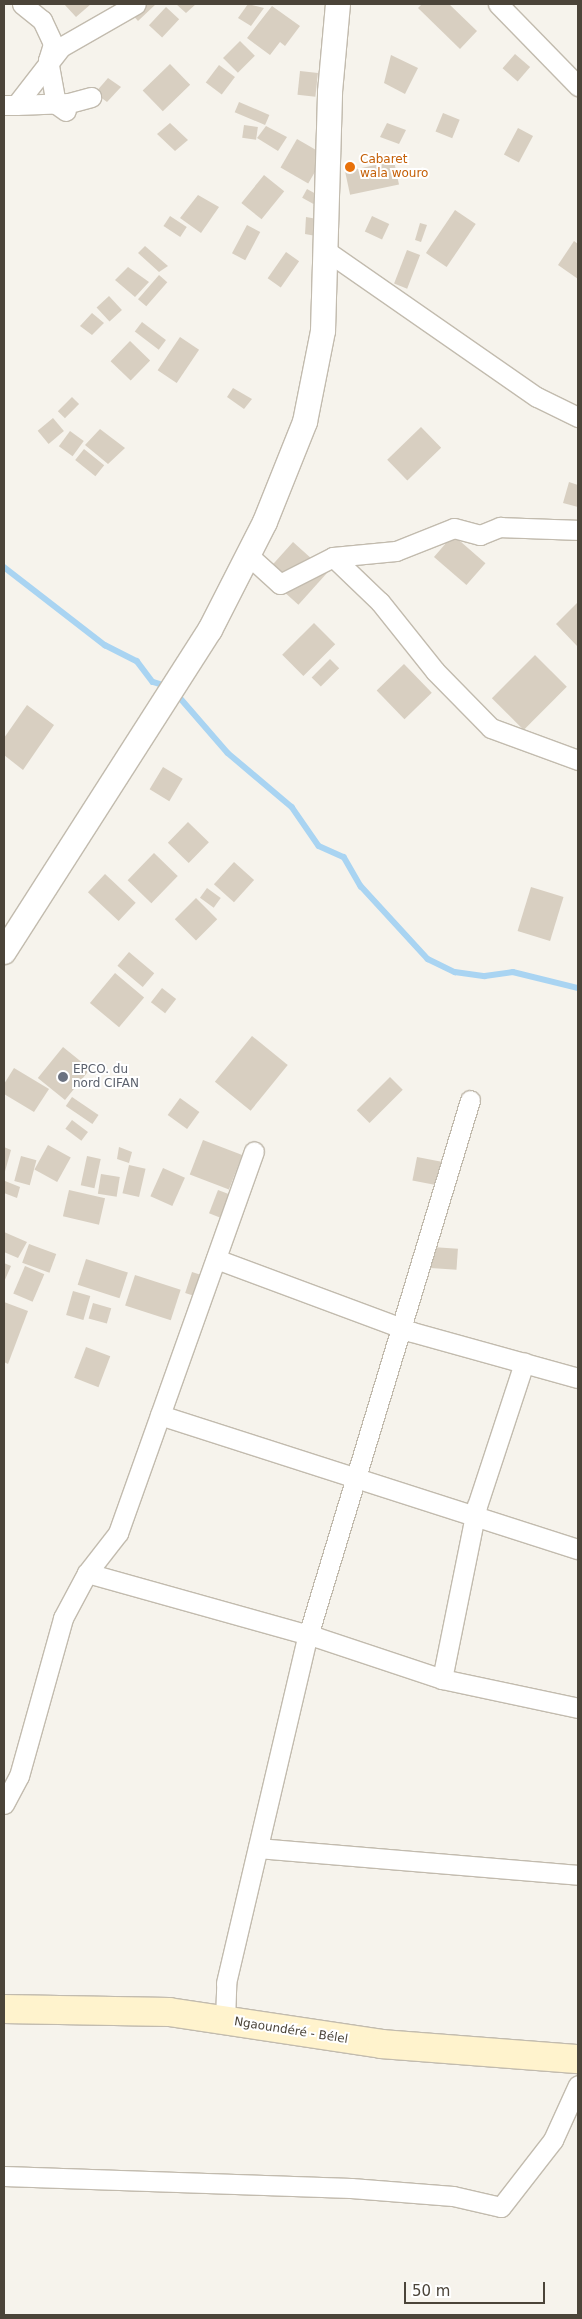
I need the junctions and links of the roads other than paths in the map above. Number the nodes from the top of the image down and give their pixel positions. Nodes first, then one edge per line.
1 (22, 4) edge
2 (136, 4) edge
3 (338, 4) edge
4 (498, 4) edge
5 (48, 60) junction
6 (578, 86) edge
7 (90, 97) dead end
8 (10, 105) edge
9 (61, 107) junction
10 (328, 252) junction
11 (577, 414) edge
12 (578, 530) edge
13 (248, 555) junction
14 (333, 557) junction
15 (578, 760) edge
16 (4, 952) edge
17 (470, 1100) dead end
18 (254, 1151) dead end
19 (216, 1259) junction
20 (401, 1328) junction
21 (524, 1363) junction
22 (578, 1378) edge
23 (160, 1415) junction
24 (356, 1478) junction
25 (474, 1516) junction
26 (578, 1549) edge
27 (87, 1573) junction
28 (308, 1635) junction
29 (442, 1679) junction
30 (578, 1708) edge
31 (4, 1804) edge
32 (258, 1848) junction
33 (578, 1875) edge
34 (4, 2009) edge
35 (224, 2021) junction
36 (578, 2059) edge
37 (578, 2086) edge
38 (4, 2176) edge

1 - 5 street
2 - 5 street
3 - 10 street
4 - 6 street
5 - 8 street
5 - 9 street
7 - 9 street
8 - 9 street
10 - 11 street
10 - 13 street
12 - 14 street
13 - 14 street
13 - 16 street
14 - 15 street
17 - 20 street
18 - 19 street
19 - 20 street
19 - 23 street
20 - 21 street
20 - 24 street
21 - 22 street
21 - 25 street
23 - 24 street
23 - 27 street
24 - 25 street
24 - 28 street
25 - 26 street
25 - 29 street
27 - 28 street
27 - 31 street
28 - 29 street
28 - 32 street
29 - 30 street
32 - 33 street
32 - 35 street
34 - 35 main road, Ngaoundéré - Bélel
35 - 36 main road, Ngaoundéré - Bélel
37 - 38 street

